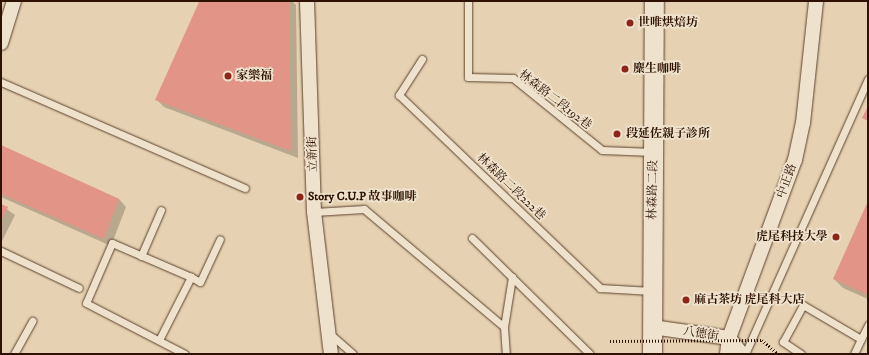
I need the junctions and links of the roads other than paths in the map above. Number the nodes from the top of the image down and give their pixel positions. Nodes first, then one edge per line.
1 (14, 1) edge
2 (307, 1) edge
3 (468, 1) edge
4 (654, 1) edge
5 (816, 1) edge
6 (1, 43) edge
7 (422, 59) dead end
8 (868, 79) edge
9 (1, 82) edge
10 (654, 152) junction
11 (245, 188) dead end
12 (161, 210) dead end
13 (314, 212) junction
14 (472, 238) dead end
15 (220, 239) dead end
16 (1, 251) edge
17 (141, 256) junction
18 (191, 277) junction
19 (512, 277) junction
20 (79, 288) dead end
21 (652, 291) junction
22 (32, 321) dead end
23 (868, 324) edge
24 (504, 327) junction
25 (652, 327) junction
26 (327, 332) junction
27 (729, 338) junction
28 (861, 339) junction
29 (159, 340) junction
30 (14, 354) edge
31 (185, 354) edge
32 (330, 354) edge
33 (353, 354) edge
34 (506, 354) edge
35 (590, 354) edge
36 (652, 354) edge
37 (727, 354) edge
38 (744, 354) edge
39 (801, 354) edge
40 (854, 354) edge

1 - 6 street
2 - 13 street, 立新街
3 - 10 lane, 林森路二段192巷
4 - 10 main road, 林森路二段
5 - 27 street, 中正路
7 - 21 lane, 林森路二段222巷
8 - 38 lane
9 - 11 lane
10 - 21 main road, 林森路二段
12 - 17 lane
13 - 24 lane
13 - 26 street, 立新街
14 - 19 lane
15 - 18 lane
16 - 20 lane
17 - 18 lane
17 - 29 lane
18 - 29 lane
19 - 24 lane
19 - 35 lane
21 - 25 main road, 林森路二段
22 - 30 lane
23 - 28 lane
24 - 34 lane
25 - 27 street, 八德街
25 - 36 main road, 林森路二段
26 - 32 street, 立新街
26 - 33 lane
27 - 37 street, 中正路
27 - 38 street, 八德街
28 - 39 lane
28 - 40 lane
29 - 31 lane

